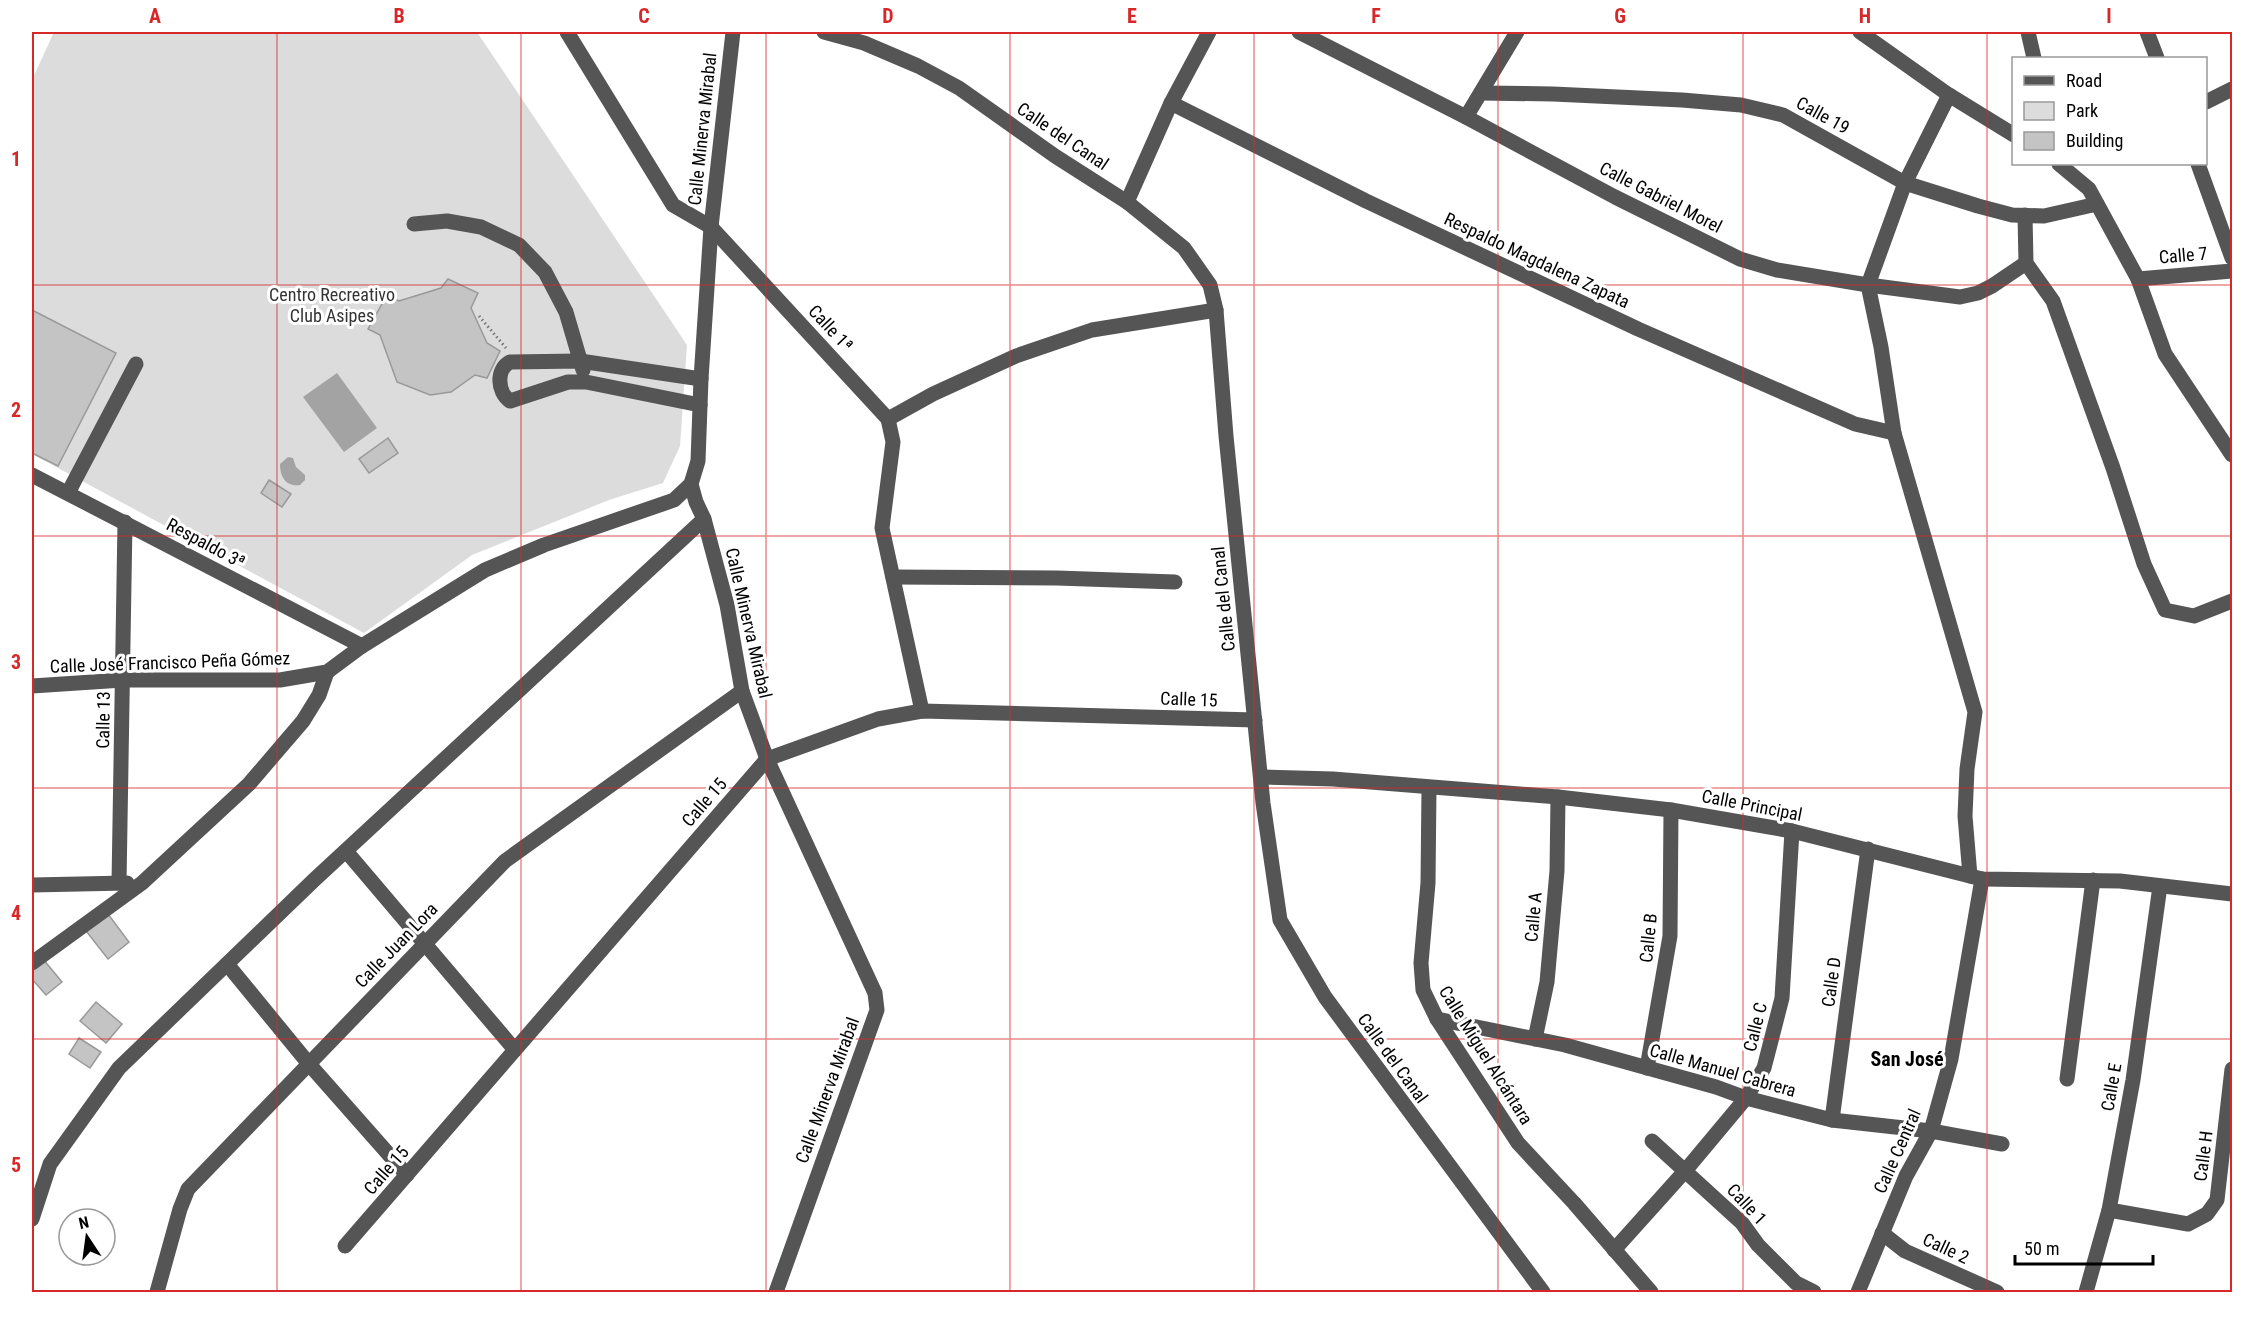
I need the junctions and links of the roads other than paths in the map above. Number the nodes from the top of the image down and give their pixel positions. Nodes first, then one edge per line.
1 (567, 32) edge
2 (733, 32) edge
3 (824, 32) edge
4 (1209, 32) edge
5 (1299, 32) edge
6 (1517, 32) edge
7 (1860, 32) edge
8 (2028, 32) edge
9 (2147, 32) edge
10 (1873, 37) edge
11 (2034, 57) edge
12 (2157, 57) edge
13 (2232, 89) edge
14 (1481, 93) junction
15 (1949, 95) junction
16 (2207, 101) edge
17 (1171, 103) junction
18 (1466, 117) junction
19 (2012, 134) edge
20 (2060, 165) edge
21 (2198, 165) edge
22 (1905, 183) junction
23 (1127, 202) junction
24 (2097, 204) junction
25 (2025, 215) junction
26 (414, 224) dead end
27 (711, 227) junction
28 (2232, 258) edge
29 (2026, 263) junction
30 (2232, 271) edge
31 (2138, 279) junction
32 (1868, 285) junction
33 (1215, 310) junction
34 (580, 361) junction
35 (136, 364) dead end
36 (701, 379) junction
37 (586, 382) junction
38 (700, 405) junction
39 (888, 419) junction
40 (1894, 433) junction
41 (2232, 455) edge
42 (32, 475) edge
43 (691, 484) junction
44 (68, 493) junction
45 (704, 519) junction
46 (125, 522) junction
47 (892, 577) junction
48 (1175, 582) dead end
49 (2232, 601) edge
50 (362, 646) junction
51 (327, 672) junction
52 (123, 680) junction
53 (32, 686) edge
54 (742, 691) junction
55 (922, 711) junction
56 (1255, 720) junction
57 (767, 759) junction
58 (1261, 777) junction
59 (1429, 788) junction
60 (1558, 797) junction
61 (1671, 810) junction
62 (1792, 831) junction
63 (1868, 849) junction
64 (346, 851) junction
65 (1976, 877) junction
66 (2093, 880) junction
67 (119, 883) junction
68 (142, 883) junction
69 (32, 885) edge
70 (2160, 886) junction
71 (2232, 894) edge
72 (426, 944) junction
73 (32, 963) edge
74 (227, 964) junction
75 (1437, 1018) junction
76 (1535, 1039) junction
77 (515, 1050) junction
78 (309, 1064) junction
79 (1647, 1068) junction
80 (2232, 1069) edge
81 (2067, 1079) dead end
82 (1746, 1098) junction
83 (1832, 1120) junction
84 (1931, 1131) junction
85 (1653, 1141) dead end
86 (2002, 1144) dead end
87 (1685, 1171) junction
88 (407, 1175) junction
89 (2109, 1210) junction
90 (32, 1219) edge
91 (1882, 1233) junction
92 (345, 1246) dead end
93 (1614, 1250) junction
94 (157, 1293) edge
95 (776, 1293) edge
96 (1543, 1293) edge
97 (1651, 1293) edge
98 (1814, 1293) edge
99 (1858, 1293) edge
100 (1997, 1293) edge
101 (2086, 1293) edge

1 - 27 street, Calle 1ª
2 - 27 street, Calle Minerva Mirabal
3 - 23 street, Calle del Canal
4 - 17 street
5 - 18 street, Calle Gabriel Morel
6 - 14 street
7 - 10 street
8 - 11 street
9 - 12 street
10 - 15 street
13 - 16 street
14 - 18 street
14 - 22 street, Calle 19
15 - 19 street
15 - 22 street
17 - 23 street
17 - 40 street, Respaldo Magdalena Zapata
18 - 32 street, Calle Gabriel Morel
20 - 24 street
21 - 28 street
22 - 25 street, Calle 19
22 - 32 street
23 - 33 street, Calle del Canal
24 - 25 street, Calle 19
24 - 31 street
25 - 29 street
26 - 34 street
27 - 36 street, Calle Minerva Mirabal
27 - 39 street, Calle 1ª
29 - 32 street, Calle Gabriel Morel
29 - 49 street
30 - 31 street, Calle 7
31 - 41 street
32 - 40 street, Calle Central
33 - 39 street
33 - 56 street, Calle del Canal
34 - 36 street
34 - 37 street
34 - 37 street
35 - 44 street
36 - 38 street, Calle Minerva Mirabal
37 - 38 street
38 - 43 street, Calle Minerva Mirabal
39 - 47 street
40 - 65 street, Calle Central
42 - 44 street, Respaldo 3ª
43 - 45 street, Calle Minerva Mirabal
43 - 50 street, Calle José Francisco Peña Gómez
44 - 46 street, Respaldo 3ª
45 - 54 street, Calle Minerva Mirabal
45 - 64 street
46 - 50 street, Respaldo 3ª
46 - 52 street, Calle 13
47 - 48 street
47 - 55 street
50 - 51 street, Calle José Francisco Peña Gómez
51 - 52 street, Calle José Francisco Peña Gómez
51 - 68 street
52 - 53 street, Calle José Francisco Peña Gómez
52 - 67 street, Calle 13
54 - 57 street, Calle Minerva Mirabal
54 - 72 street, Calle Juan Lora
55 - 56 street, Calle 15
55 - 57 street, Calle 15
56 - 58 street, Calle del Canal
57 - 77 street, Calle 15
57 - 95 street, Calle Minerva Mirabal
58 - 59 street, Calle Principal
58 - 96 street, Calle del Canal
59 - 60 street, Calle Principal
59 - 75 street, Calle Miguel Alcántara
60 - 61 street, Calle Principal
60 - 76 street, Calle A
61 - 62 street, Calle Principal
61 - 79 street, Calle B
62 - 63 street, Calle Principal
62 - 82 street, Calle C
63 - 65 street, Calle Principal
63 - 83 street, Calle D
64 - 72 street
64 - 74 street
65 - 66 street, Calle Principal
65 - 84 street, Calle Central
66 - 70 street, Calle Principal
66 - 81 street
67 - 68 street
67 - 69 street
68 - 73 street
70 - 71 street, Calle Principal
70 - 89 street, Calle E
72 - 77 street
72 - 78 street, Calle Juan Lora
74 - 78 street
74 - 90 street
75 - 76 street, Calle Manuel Cabrera
75 - 93 street, Calle Miguel Alcántara
76 - 79 street, Calle Manuel Cabrera
77 - 88 street, Calle 15
78 - 88 street
78 - 94 street, Calle Juan Lora
79 - 82 street, Calle Manuel Cabrera
80 - 89 street, Calle H
82 - 83 street, Calle Manuel Cabrera
82 - 87 street, Calle C
83 - 84 street, Calle Manuel Cabrera
84 - 86 street, Calle Manuel Cabrera
84 - 91 street, Calle Central
85 - 87 street, Calle 1
87 - 93 street, Calle C
87 - 98 street, Calle 1
88 - 92 street, Calle 15
89 - 101 street, Calle E
91 - 99 street, Calle Central
91 - 100 street, Calle 2
93 - 97 street, Calle Miguel Alcántara

